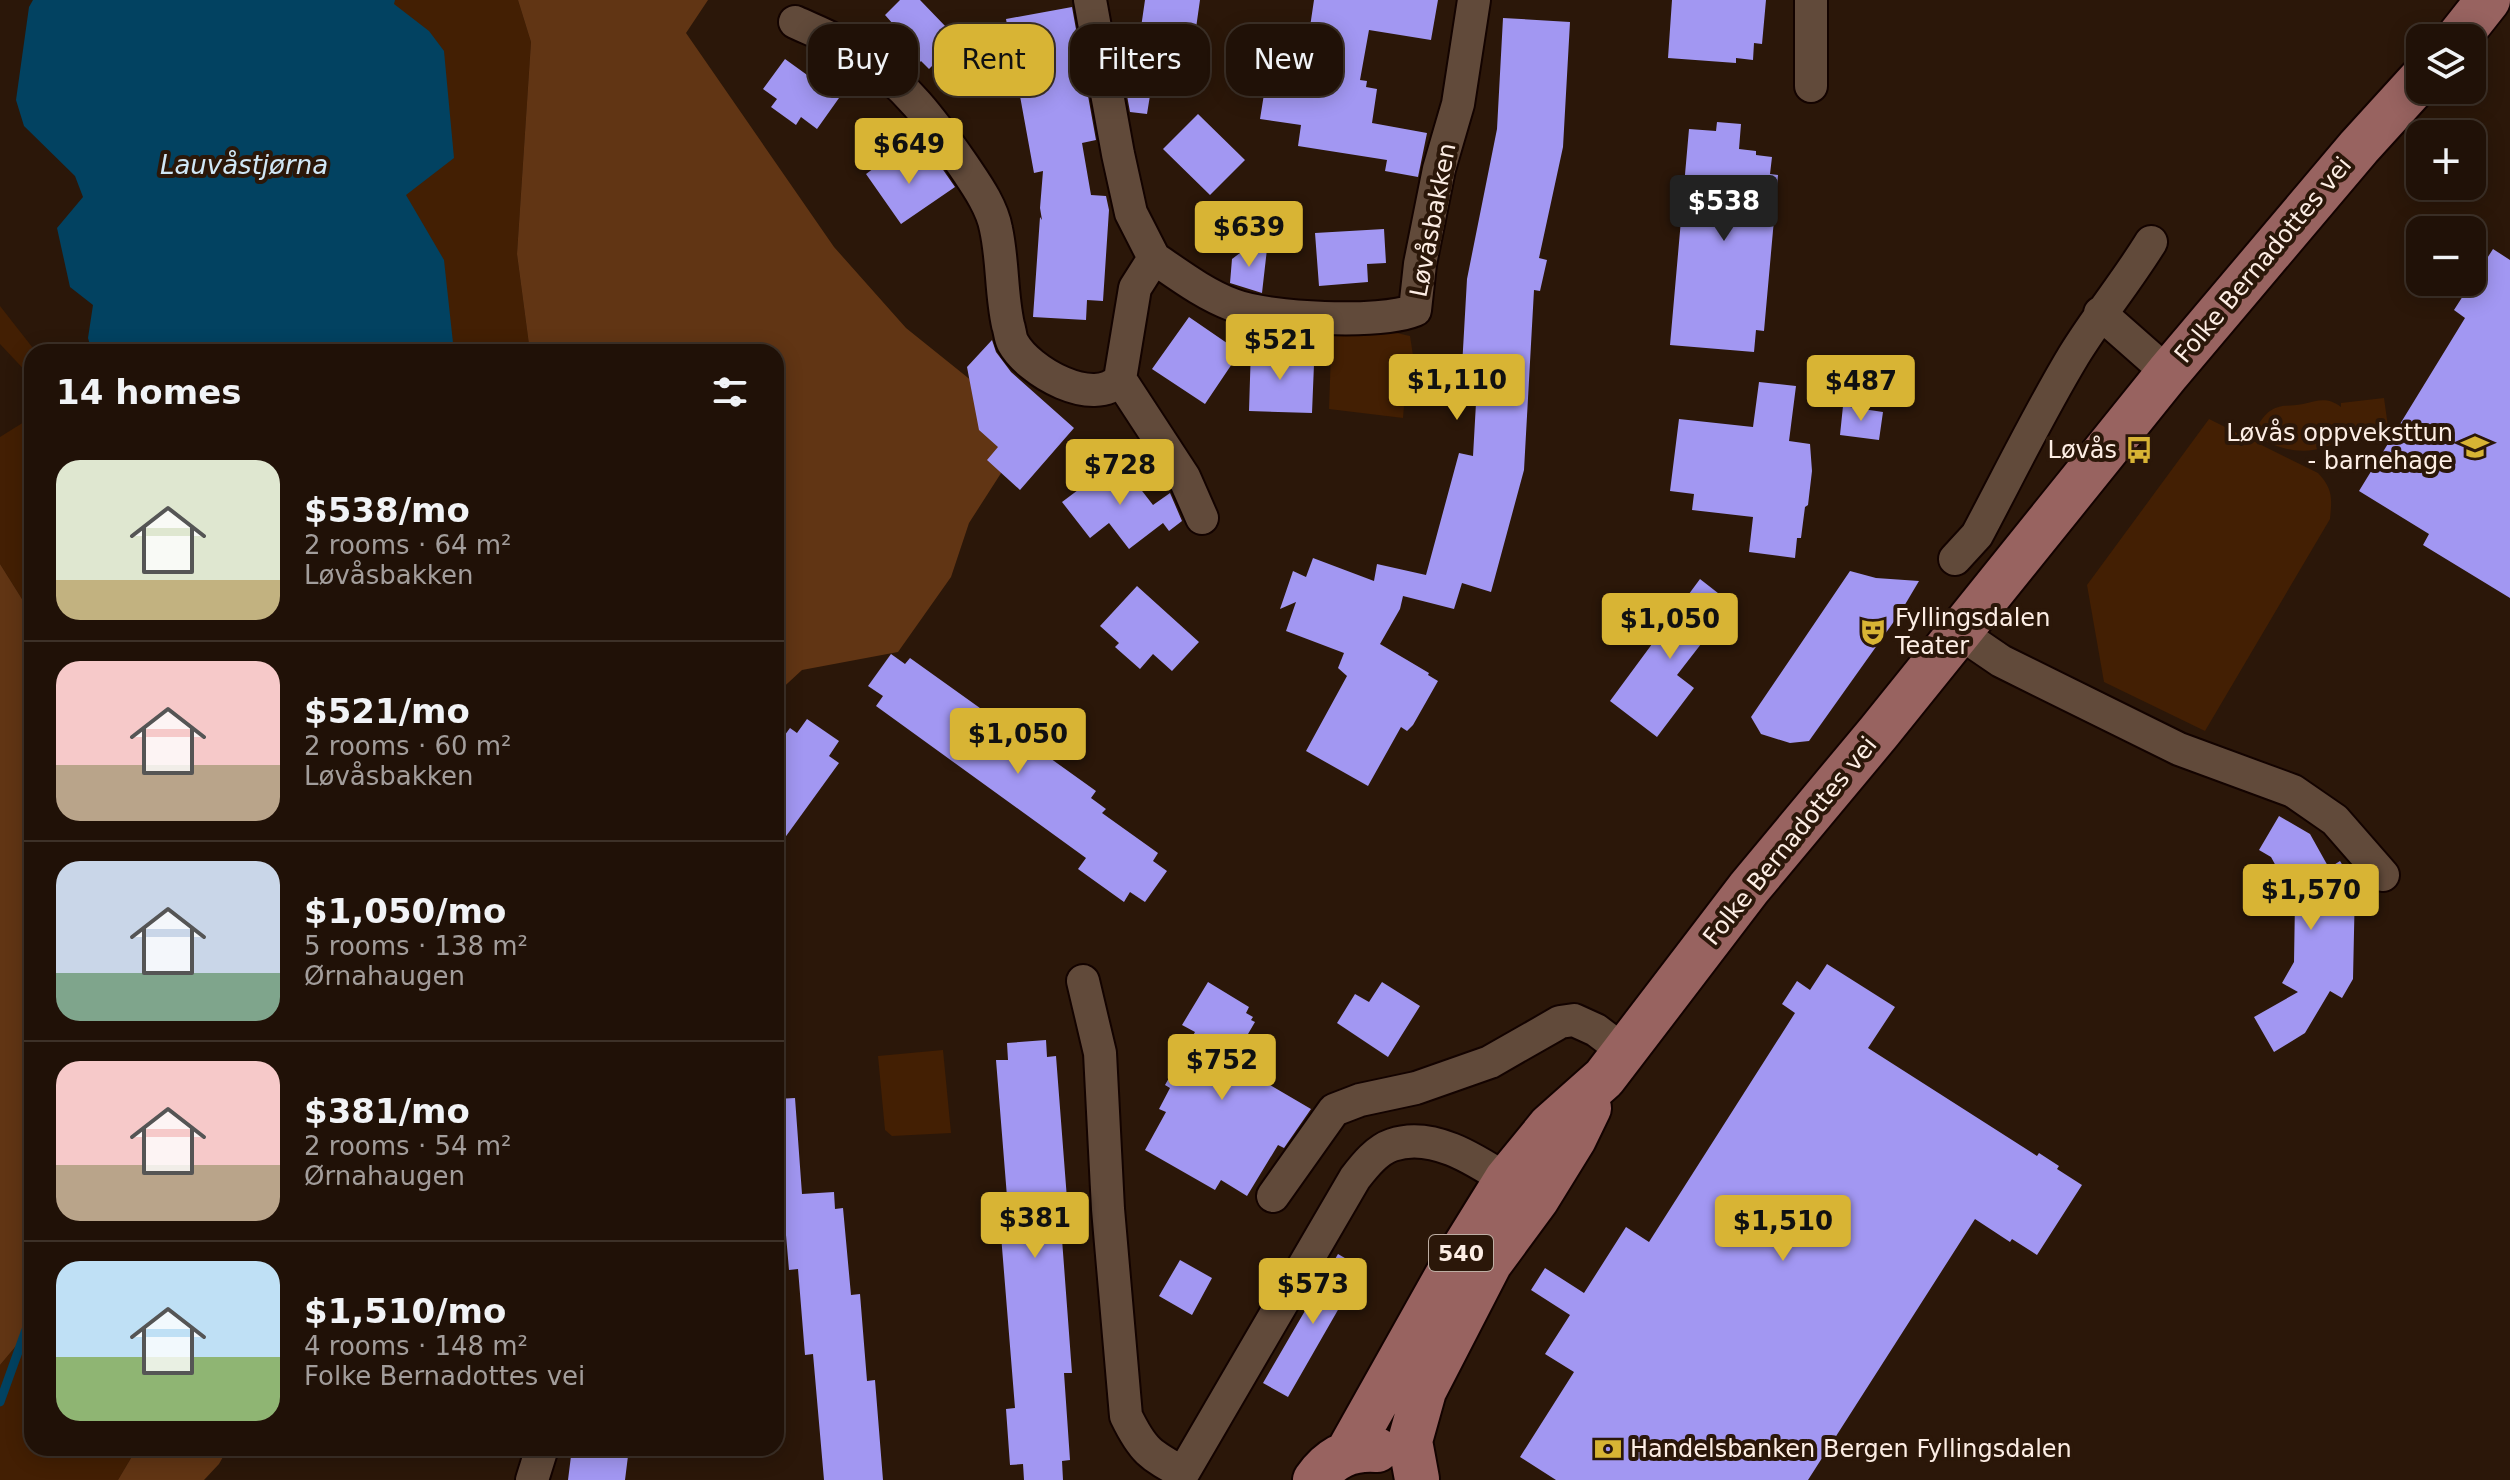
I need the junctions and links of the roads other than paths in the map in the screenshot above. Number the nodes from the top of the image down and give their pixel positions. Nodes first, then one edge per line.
1 (1090, 0) edge
2 (1474, 0) edge
3 (1811, 0) edge
4 (2454, 0) edge
5 (2488, 0) edge
6 (795, 22) dead end
7 (2438, 24) edge
8 (2469, 24) edge
9 (2406, 73) edge
10 (1811, 86) dead end
11 (2406, 95) edge
12 (2359, 147) junction
13 (2151, 242) dead end
14 (1154, 258) junction
15 (2100, 313) junction
16 (2168, 373) junction
17 (1120, 379) junction
18 (1202, 518) dead end
19 (1955, 559) dead end
20 (1960, 633) junction
21 (2383, 875) dead end
22 (1083, 981) dead end
23 (1614, 1065) junction
24 (1521, 1190) junction
25 (1273, 1196) dead end
26 (1348, 1452) junction
27 (540, 1456) edge
28 (1181, 1477) edge
29 (532, 1480) edge
30 (1315, 1480) edge
31 (1417, 1480) edge

1 - 14 street, Løvåsbakken
2 - 14 street, Løvåsbakken
3 - 10 street
4 - 7 main road
5 - 8 main road
6 - 17 street
9 - 12 main road, Folke Bernadottes vei / 540
11 - 12 main road, Folke Bernadottes vei / 540
12 - 16 main road, Folke Bernadottes vei / 540
13 - 15 street
14 - 17 street
15 - 16 street, Folke Bernadottes vei
15 - 19 street
16 - 20 main road, Folke Bernadottes vei / 540
17 - 18 street
20 - 21 street
20 - 23 main road, Folke Bernadottes vei / 540
22 - 28 street
23 - 24 main road, Folke Bernadottes vei / 540
23 - 25 street
24 - 26 main road, Folke Bernadottes vei / 540
24 - 28 street
24 - 31 main road, Folke Bernadottes vei / 540
26 - 30 main road, 540
26 - 31 main road, 540
27 - 29 street

